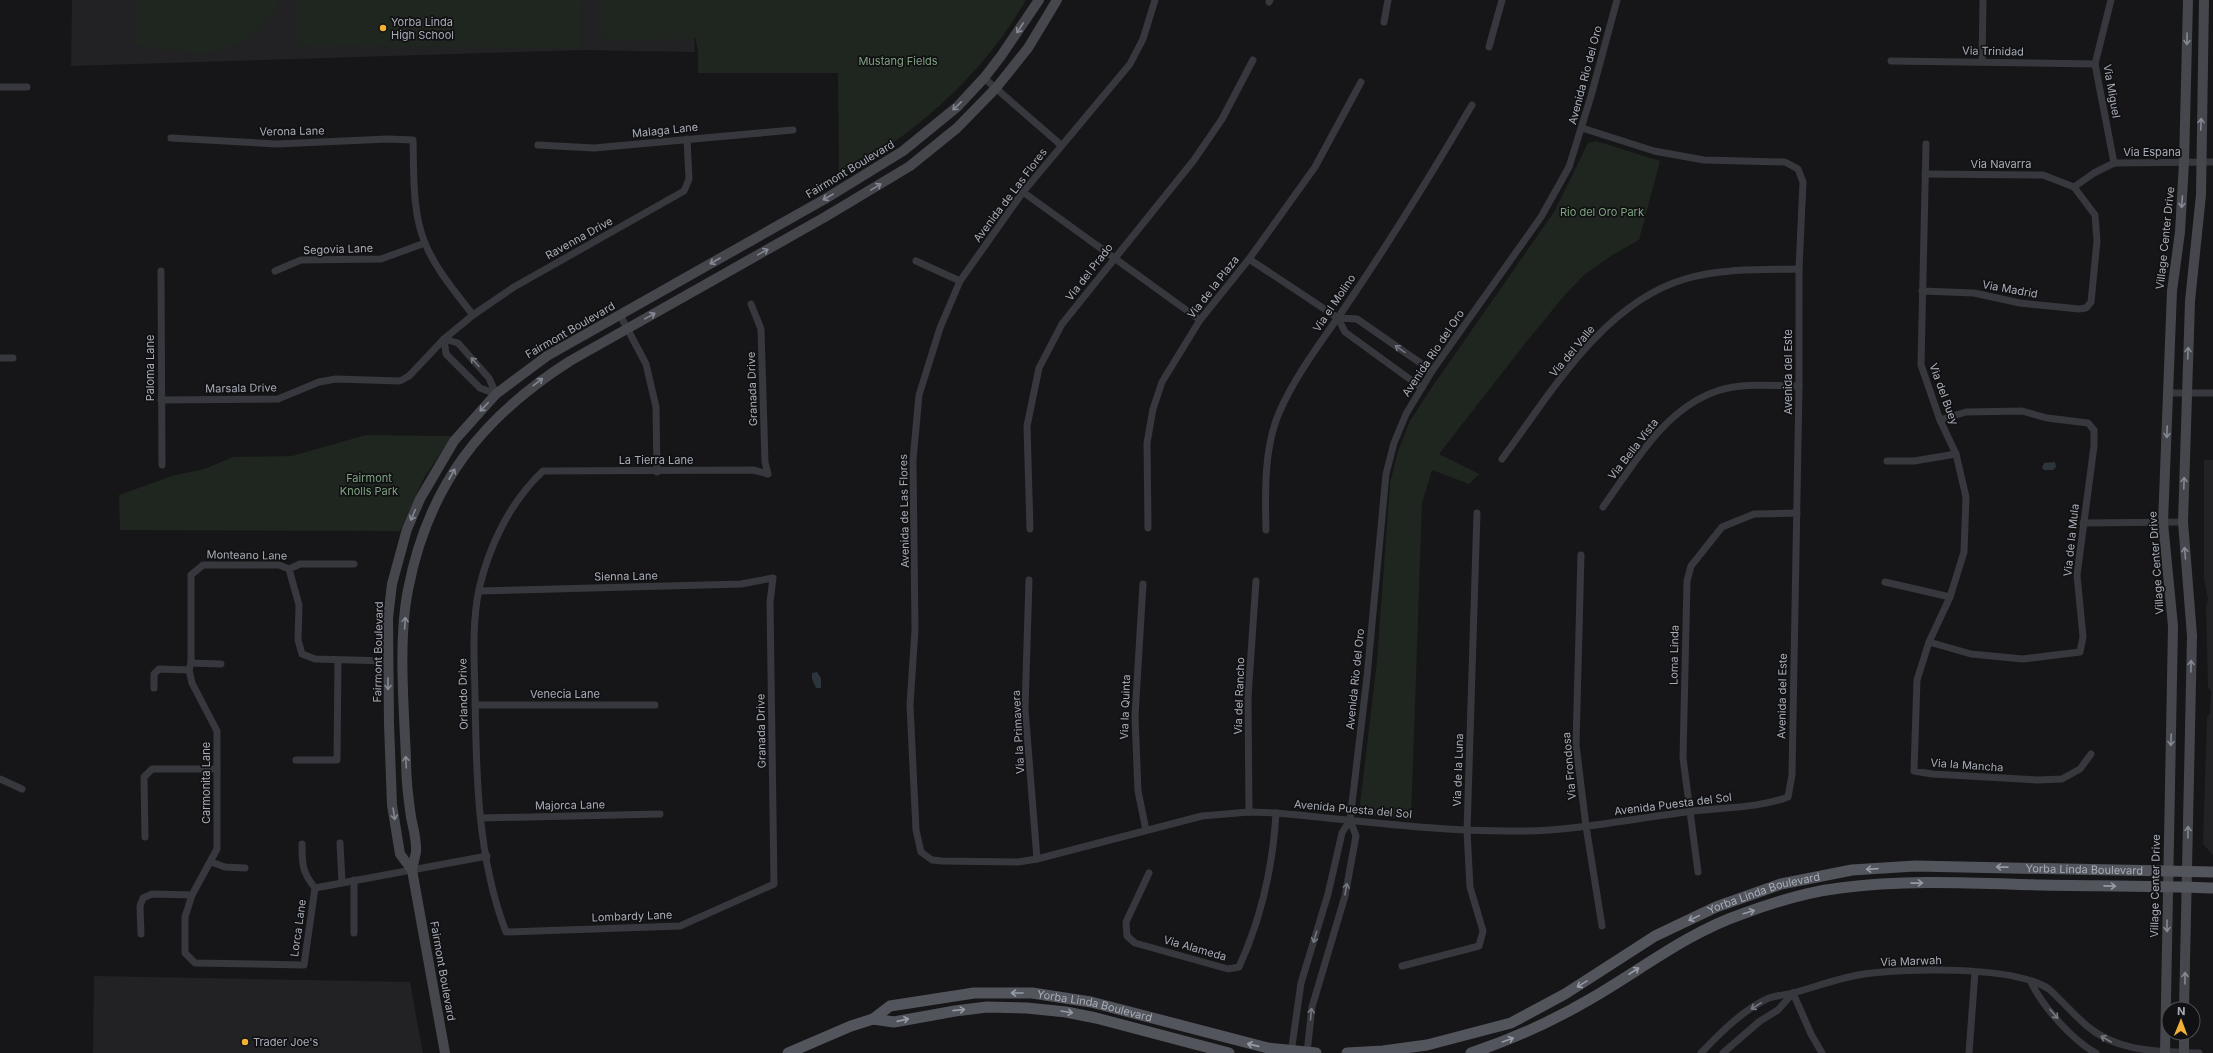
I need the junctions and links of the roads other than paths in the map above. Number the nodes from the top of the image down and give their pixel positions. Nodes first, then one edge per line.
1 (1039, 0) edge
2 (1057, 0) edge
3 (1155, 0) edge
4 (1388, 0) edge
5 (1502, 0) edge
6 (1617, 0) edge
7 (1983, 0) edge
8 (2111, 0) edge
9 (2188, 0) edge
10 (2204, 0) edge
11 (1384, 22) dead end
12 (1489, 47) dead end
13 (1253, 60) dead end
14 (1892, 61) dead end
15 (1982, 62) junction
16 (2095, 64) junction
17 (984, 78) junction
18 (1361, 82) dead end
19 (0, 87) edge
20 (27, 87) dead end
21 (996, 88) junction
22 (1472, 105) dead end
23 (1582, 128) junction
24 (793, 130) dead end
25 (171, 138) dead end
26 (687, 139) junction
27 (1926, 144) dead end
28 (538, 145) dead end
29 (1061, 145) junction
30 (2213, 162) edge
31 (2114, 163) junction
32 (2184, 163) junction
33 (2200, 163) junction
34 (1925, 174) junction
35 (2074, 187) junction
36 (1023, 192) junction
37 (425, 243) junction
38 (1114, 258) junction
39 (1249, 259) junction
40 (916, 261) dead end
41 (1799, 270) junction
42 (160, 271) dead end
43 (275, 271) dead end
44 (960, 281) junction
45 (1922, 291) junction
46 (751, 304) dead end
47 (472, 315) junction
48 (620, 315) junction
49 (1338, 318) junction
50 (1200, 320) junction
51 (627, 329) junction
52 (444, 339) junction
53 (0, 358) edge
54 (13, 358) dead end
55 (1432, 371) junction
56 (1799, 386) junction
57 (1422, 388) junction
58 (2168, 393) junction
59 (2186, 393) junction
60 (2213, 393) edge
61 (496, 394) junction
62 (161, 400) junction
63 (508, 406) junction
64 (1940, 420) junction
65 (1956, 454) junction
66 (1502, 458) dead end
67 (1887, 461) dead end
68 (162, 465) dead end
69 (543, 471) joint
70 (657, 472) junction
71 (768, 474) joint
72 (1603, 507) dead end
73 (1797, 512) junction
74 (1477, 513) dead end
75 (2183, 522) junction
76 (2083, 523) junction
77 (2163, 523) junction
78 (1148, 528) dead end
79 (1030, 529) dead end
80 (1266, 530) dead end
81 (1581, 555) dead end
82 (354, 564) dead end
83 (289, 569) junction
84 (191, 575) joint
85 (773, 578) joint
86 (1029, 580) dead end
87 (1256, 581) dead end
88 (1885, 582) dead end
89 (1143, 584) dead end
90 (479, 591) junction
91 (1950, 597) junction
92 (1929, 642) junction
93 (338, 661) junction
94 (388, 661) junction
95 (404, 662) junction
96 (221, 664) dead end
97 (190, 666) junction
98 (154, 688) dead end
99 (655, 704) dead end
100 (475, 705) junction
101 (2091, 754) dead end
102 (296, 760) dead end
103 (217, 769) junction
104 (0, 780) edge
105 (22, 789) dead end
106 (1788, 797) joint
107 (1688, 811) junction
108 (1249, 812) junction
109 (1276, 813) junction
110 (660, 814) dead end
111 (481, 818) junction
112 (1350, 820) junction
113 (1586, 826) junction
114 (1146, 830) junction
115 (1467, 831) junction
116 (144, 837) dead end
117 (340, 843) dead end
118 (302, 844) dead end
119 (921, 852) joint
120 (487, 856) junction
121 (1037, 859) junction
122 (211, 862) junction
123 (245, 868) dead end
124 (412, 870) junction
125 (2167, 871) junction
126 (2188, 871) junction
127 (1698, 872) dead end
128 (2213, 872) edge
129 (1149, 873) dead end
130 (354, 880) junction
131 (342, 883) junction
132 (774, 884) joint
133 (2167, 887) junction
134 (2187, 887) junction
135 (314, 888) junction
136 (2213, 888) edge
137 (192, 895) junction
138 (1602, 926) dead end
139 (506, 932) joint
140 (354, 933) dead end
141 (141, 934) dead end
142 (195, 963) joint
143 (1402, 966) dead end
144 (1975, 972) junction
145 (2031, 982) junction
146 (986, 993) junction
147 (1792, 993) junction
148 (2184, 1001) edge
149 (987, 1008) junction
150 (873, 1019) junction
151 (2184, 1041) edge
152 (1291, 1052) edge
153 (2165, 1052) edge
154 (445, 1053) edge
155 (788, 1053) edge
156 (1229, 1053) edge
157 (1310, 1053) edge
158 (1347, 1053) edge
159 (1471, 1053) edge
160 (1701, 1053) edge
161 (1723, 1053) edge
162 (1822, 1053) edge
163 (1969, 1053) edge
164 (2096, 1053) edge
165 (2184, 1053) edge
166 (2199, 1053) edge

1 -> 17 main road, Fairmont Boulevard
2 - 21 main road, Fairmont Boulevard
3 - 29 street, Avenida de Las Flores
4 - 11 street
5 - 12 street
6 - 23 street, Avenida Rio del Oro
7 - 15 street
8 - 16 street, Via Miguel
9 -> 32 main road, Village Center Drive
33 -> 10 main road
13 - 38 street, Via del Prado
14 - 15 street, Via Trinidad
15 - 16 street, Via Trinidad
16 - 31 street, Via Miguel
17 - 21 street
17 -> 48 main road, Fairmont Boulevard
18 - 39 street, Via de la Plaza
19 - 20 street
21 - 29 street
51 -> 21 main road, Fairmont Boulevard
22 - 49 street, Via el Molino
23 - 41 street, Avenida del Este
23 - 55 street, Avenida Rio del Oro
24 - 26 street, Malaga Lane
25 - 37 street, Verona Lane
26 - 28 street, Malaga Lane
26 - 47 street, Ravenna Drive
27 - 34 street, Via del Buey
29 - 36 street, Avenida de Las Flores
30 - 33 street, Via Espana
31 - 32 street, Via Espana
31 - 35 street, Via Espana
32 - 33 street, Via Espana
32 -> 58 main road, Village Center Drive
59 -> 33 main road
34 - 35 street, Via Navarra
34 - 45 street, Via del Buey
35 - 45 street, Via Madrid
36 - 38 street
36 - 44 street, Avenida de Las Flores
37 - 43 street, Segovia Lane
37 - 47 street
38 - 50 street
38 - 79 street, Via del Prado
39 - 49 street
39 - 50 street, Via de la Plaza
40 - 44 street
41 - 56 street, Avenida del Este
41 - 66 street, Via del Valle
42 - 62 street, Paloma Lane
44 - 119 street, Avenida de Las Flores
45 - 64 street, Via del Buey
46 - 71 street, Granada Drive
47 - 52 street, Ravenna Drive
48 - 51 street
48 - 61 main road, Fairmont Boulevard
55 -> 49 street
49 - 57 street
49 - 80 street, Via el Molino
50 - 78 street, Via de la Plaza
63 -> 51 main road, Fairmont Boulevard
51 - 70 street
61 -> 52 street
52 - 61 street
52 - 62 street, Marsala Drive
53 - 54 street
55 - 57 street, Avenida Rio del Oro
56 - 72 street, Via Bella Vista
56 - 73 street, Avenida del Este
57 - 112 street, Avenida Rio del Oro
58 - 59 street
58 -> 77 main road, Village Center Drive
59 - 60 street
75 -> 59 main road
61 - 63 main road
61 -> 94 main road, Fairmont Boulevard
62 - 68 street, Paloma Lane
95 -> 63 main road, Fairmont Boulevard
64 - 65 street, Via del Buey
64 - 76 street, Via de la Mula
65 - 67 street
65 - 91 street, Via del Buey
69 - 70 street, La Tierra Lane
69 - 90 street, Orlando Drive
70 - 71 street, La Tierra Lane
73 - 106 street, Avenida del Este
73 - 107 street, Loma Linda
74 - 115 street, Via de la Luna
75 - 77 street
126 -> 75 main road
76 - 77 street
76 - 92 street, Via de la Mula
77 -> 125 main road, Village Center Drive
81 - 113 street, Via Frondosa
82 - 83 street, Monteano Lane
83 - 84 street, Monteano Lane
83 - 93 street
84 - 97 street, Carmonita Lane
85 - 90 street, Sienna Lane
85 - 132 street, Granada Drive
86 - 121 street, Via la Primavera
87 - 108 street, Via del Rancho
88 - 91 street
89 - 114 street, Via la Quinta
90 - 100 street, Orlando Drive
91 - 92 street, Via del Buey
92 - 101 street, Via la Mancha
93 - 94 street
93 - 102 street
94 - 95 main road
94 -> 124 main road, Fairmont Boulevard
124 -> 95 main road, Fairmont Boulevard
96 - 97 street
97 - 98 street
97 - 103 street, Carmonita Lane
99 - 100 street, Venecia Lane
100 - 111 street, Orlando Drive
103 - 116 street
103 - 122 street, Carmonita Lane
104 - 105 street
106 - 107 street, Avenida Puesta del Sol
107 - 113 street, Avenida Puesta del Sol
107 - 127 street, Loma Linda
108 - 109 street, Avenida Puesta del Sol
108 - 114 street, Avenida Puesta del Sol
109 - 112 street, Avenida Puesta del Sol
109 - 129 street, Via Alameda
110 - 111 street, Majorca Lane
111 - 120 street, Orlando Drive
112 - 115 street, Avenida Puesta del Sol
112 -> 152 street, Avenida Rio del Oro
157 -> 112 street, Avenida Rio del Oro
113 - 115 street, Avenida Puesta del Sol
113 - 138 street, Via Frondosa
114 - 121 street, Avenida Puesta del Sol
115 - 143 street, Via de la Luna
117 - 131 street
118 - 135 street
119 - 121 street, Avenida Puesta del Sol
120 - 124 street, Lorca Lane
120 - 139 street, Orlando Drive
122 - 123 street
122 - 137 street, Carmonita Lane
124 - 130 street, Lorca Lane
124 - 154 main road, Fairmont Boulevard
125 - 126 main road, Yorba Linda Boulevard
125 - 133 main road, Village Center Drive
125 -> 158 main road, Yorba Linda Boulevard
126 - 128 main road, Yorba Linda Boulevard
126 - 134 main road
130 - 131 street, Lorca Lane
130 - 140 street
131 - 135 street, Lorca Lane
132 - 139 street, Lombardy Lane
133 - 134 main road, Yorba Linda Boulevard
133 -> 153 main road, Village Center Drive
159 -> 133 main road, Yorba Linda Boulevard
134 - 136 main road, Yorba Linda Boulevard
148 -> 134 main road
135 - 142 street, Lorca Lane
137 - 141 street
137 - 142 street, Carmonita Lane
144 - 145 street, Via Marwah
144 - 147 street, Via Marwah
144 - 163 street
153 -> 145 street, Via Marwah
145 -> 164 street
146 - 149 main road
146 - 150 main road, Yorba Linda Boulevard
152 -> 146 main road, Yorba Linda Boulevard
147 -> 160 street, Via Marwah
147 - 161 street
147 - 162 street
150 -> 149 main road, Yorba Linda Boulevard
149 -> 156 main road, Yorba Linda Boulevard
150 - 155 main road, Yorba Linda Boulevard
151 - 165 main road
152 - 157 main road, Yorba Linda Boulevard
153 - 165 street, Via Marwah
165 - 166 street, Via Marwah

